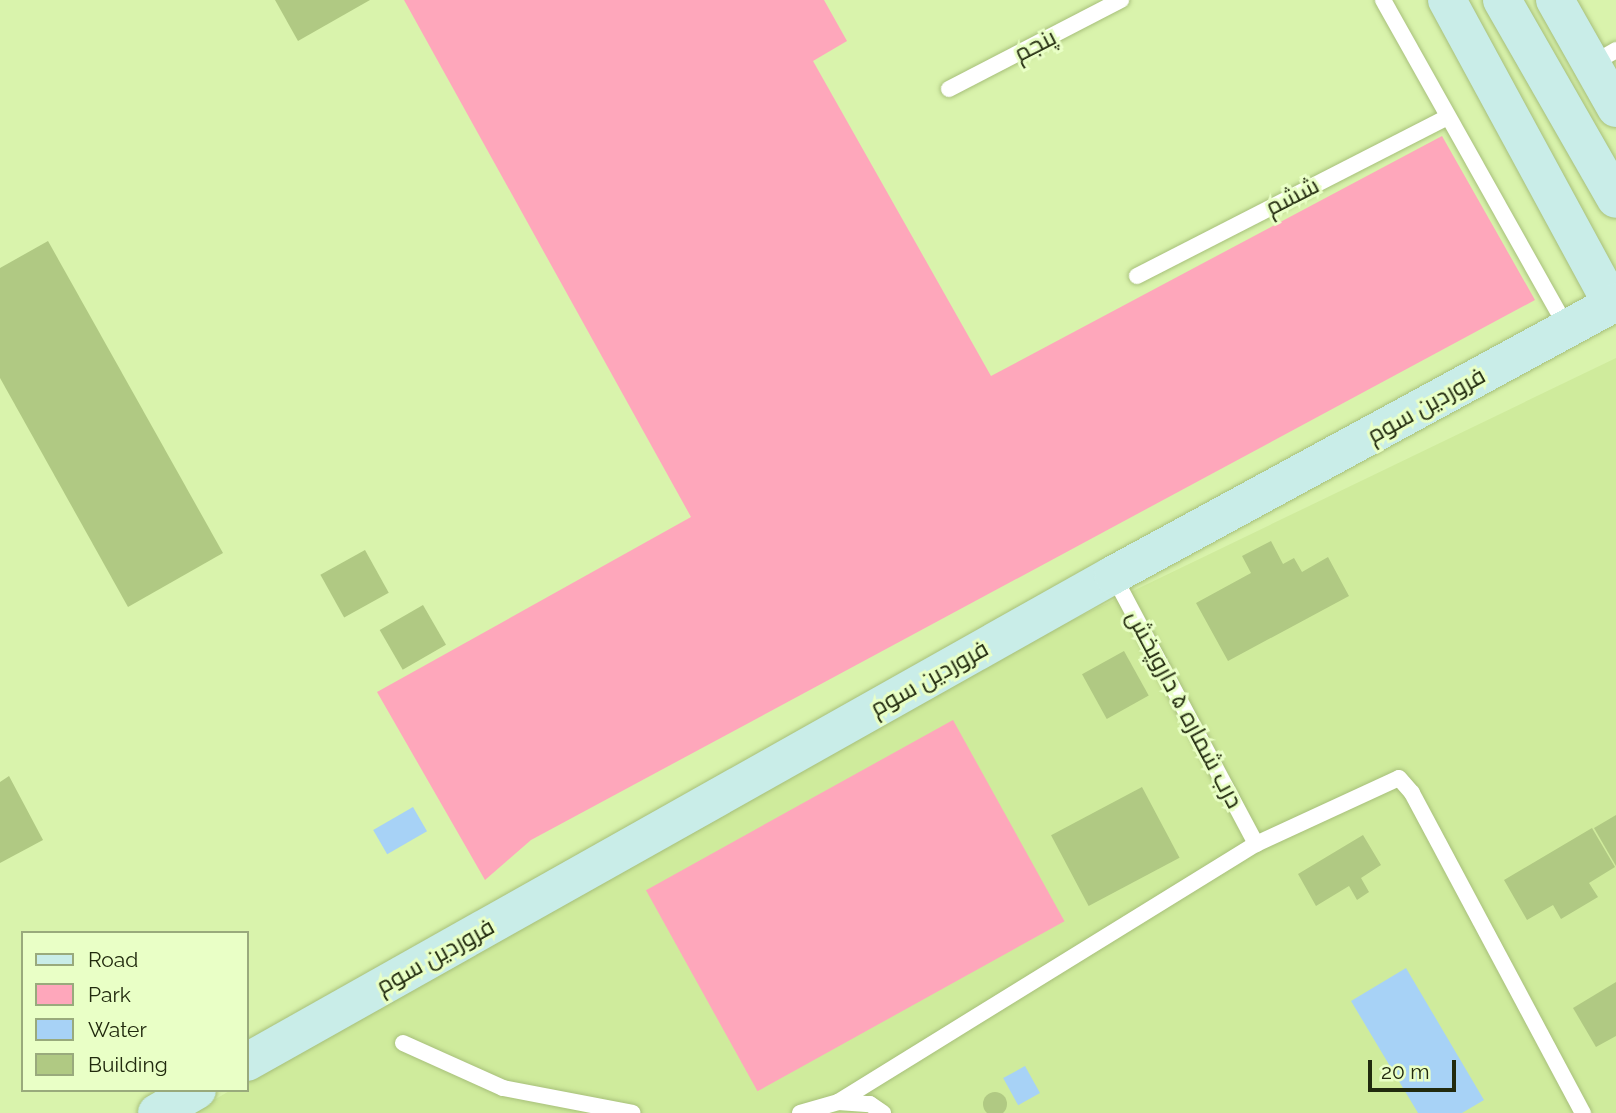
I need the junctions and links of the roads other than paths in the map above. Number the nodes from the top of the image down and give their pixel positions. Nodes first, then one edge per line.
1 (1121, 0) edge
2 (1383, 0) edge
3 (1447, 0) edge
4 (1502, 0) edge
5 (1555, 0) edge
6 (1604, 57) edge
7 (949, 89) dead end
8 (1616, 108) edge
9 (1448, 117) junction
10 (1616, 199) edge
11 (1137, 276) dead end
12 (1614, 303) edge
13 (1567, 328) junction
14 (1113, 575) junction
15 (1256, 844) junction
16 (403, 1042) dead end
17 (248, 1061) edge
18 (194, 1092) edge
19 (838, 1102) junction
20 (157, 1113) edge
21 (632, 1113) edge
22 (800, 1113) edge
23 (883, 1113) edge
24 (1583, 1113) edge

1 - 7 lane, پنجم
2 - 9 lane
3 - 12 street
4 - 10 street
5 - 6 street
6 - 8 street
9 - 11 lane, ششم
9 - 13 lane
12 - 13 street, فروردین سوم
13 - 14 street, فروردین سوم
14 - 15 lane, درب شماره ۵ داروپخش
14 - 17 street, فروردین سوم
15 - 19 lane
15 - 24 lane
16 - 21 lane
18 - 20 street
19 - 22 lane
19 - 23 lane

